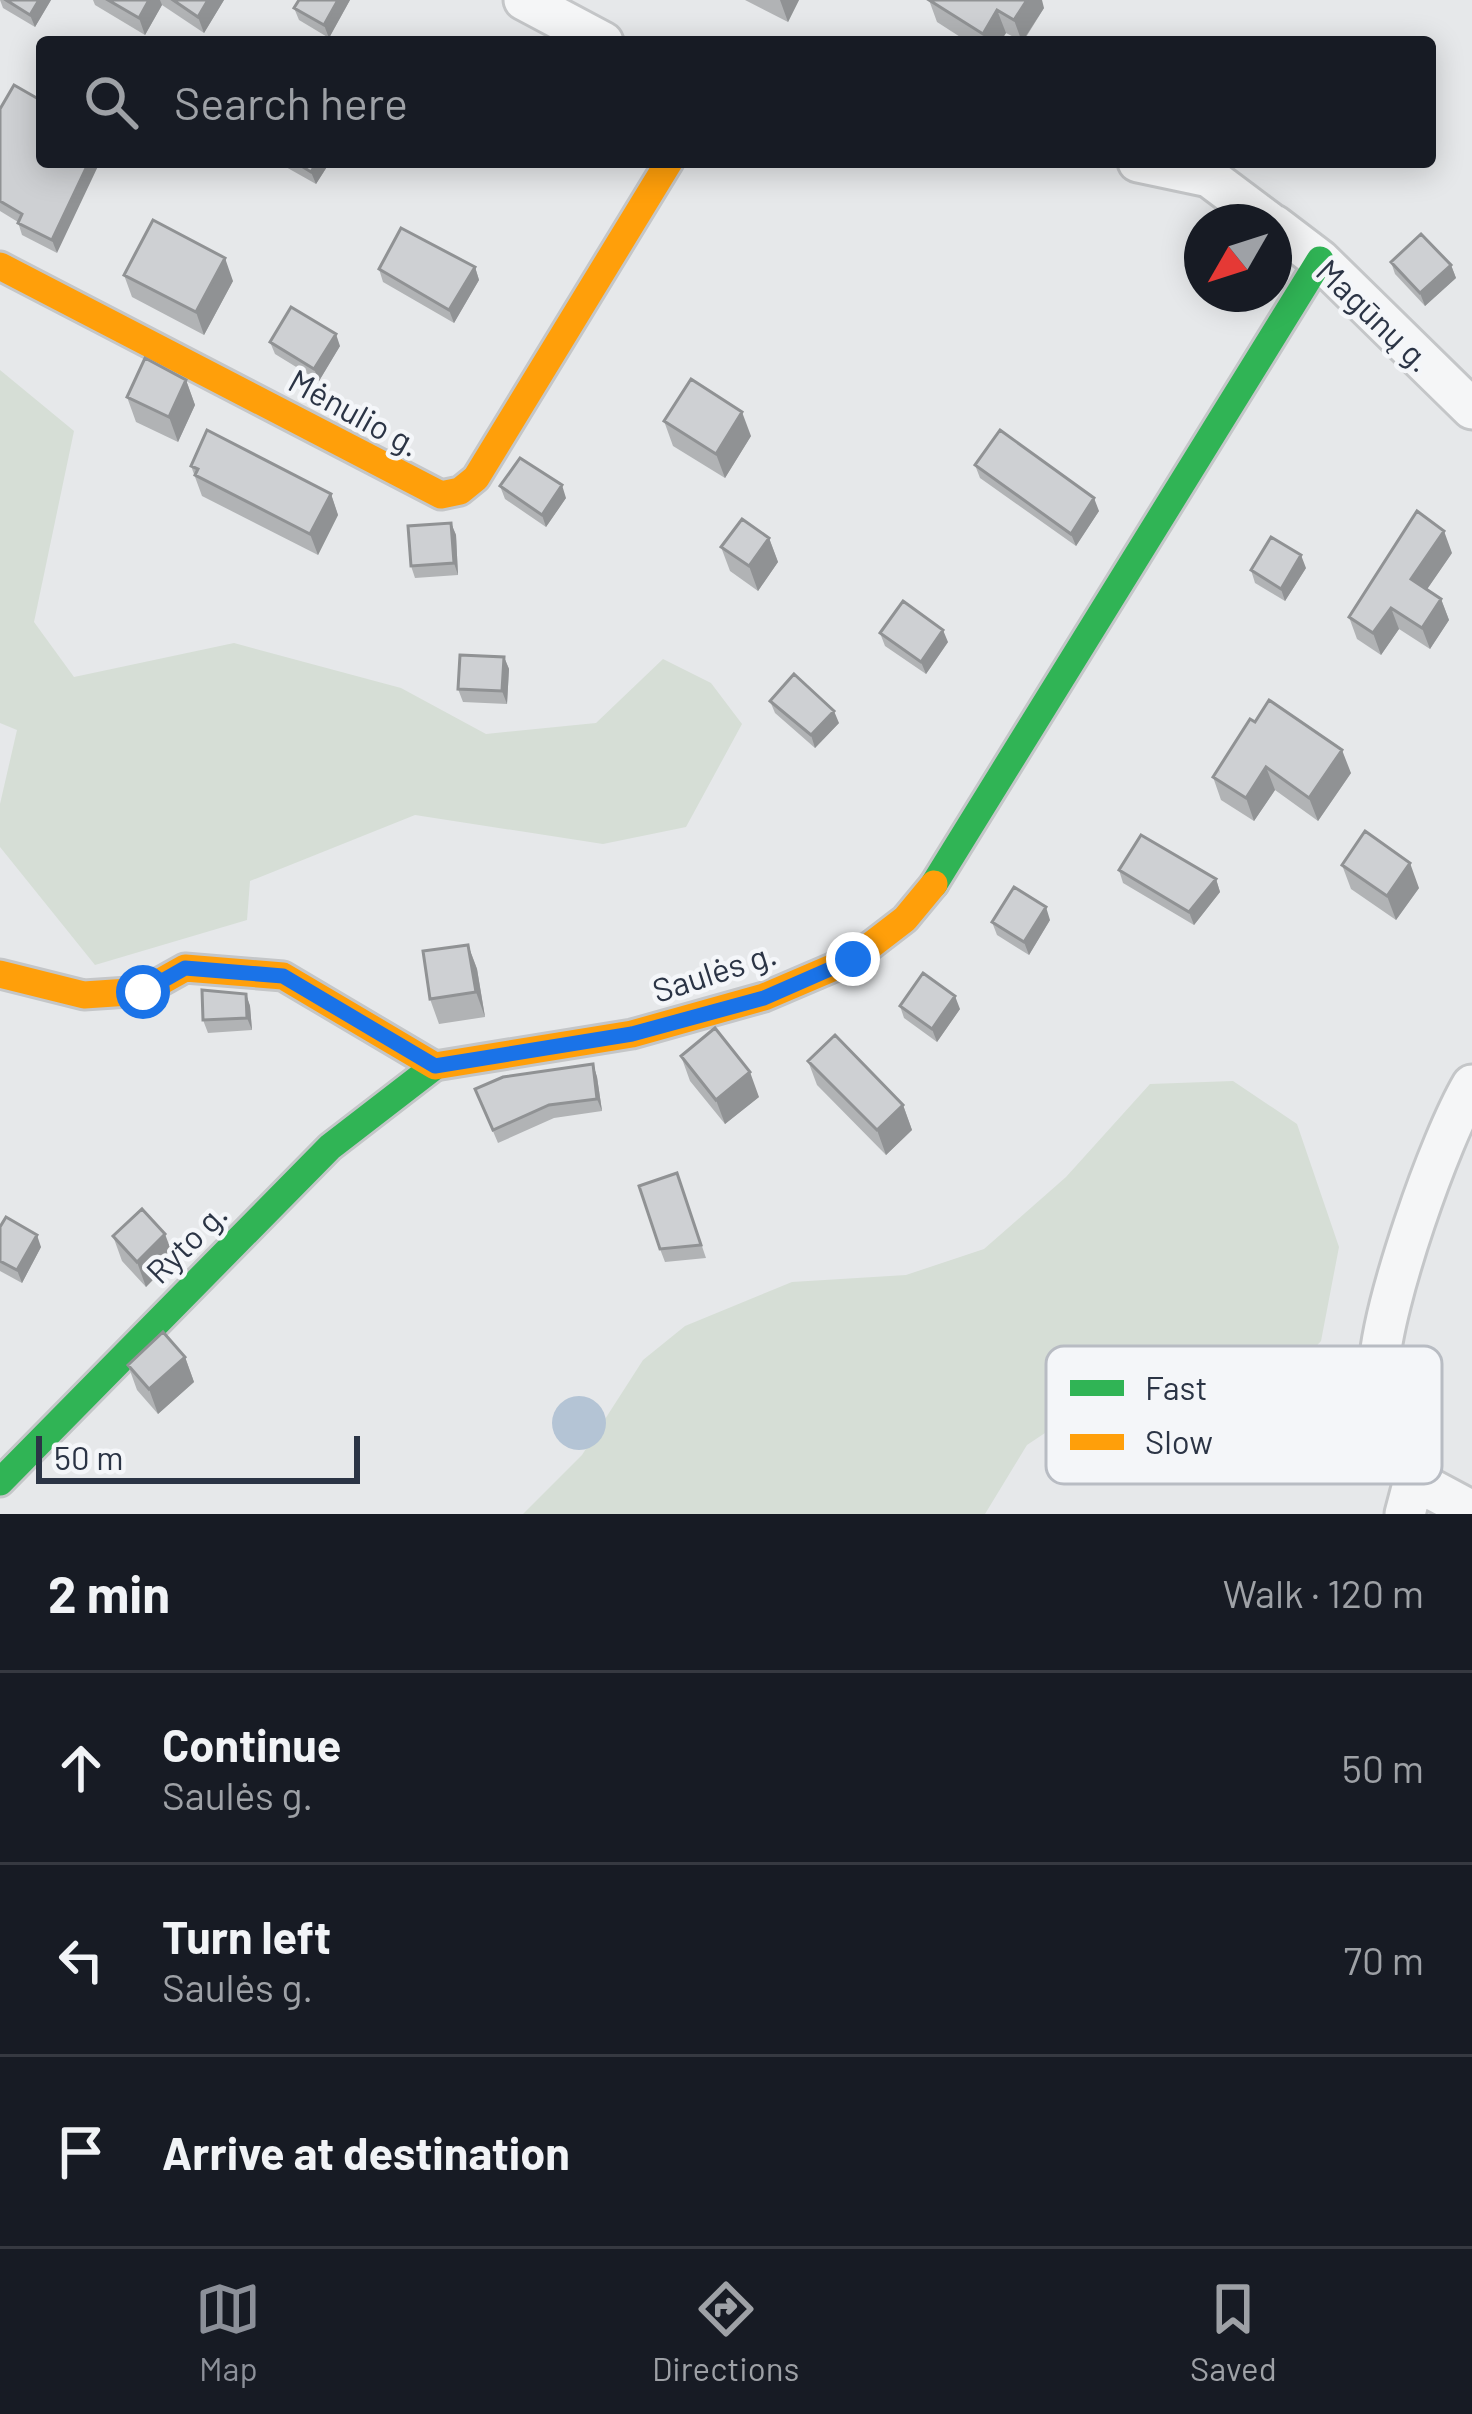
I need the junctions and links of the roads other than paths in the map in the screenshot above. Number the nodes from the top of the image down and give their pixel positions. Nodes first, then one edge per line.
1 (524, 0) edge
2 (592, 36) edge
3 (665, 168) edge
4 (1168, 168) edge
5 (1246, 204) edge
6 (1292, 239) edge
7 (1320, 260) junction
8 (0, 266) edge
9 (1472, 409) edge
10 (0, 974) edge
11 (435, 1066) junction
12 (1472, 1085) edge
13 (1384, 1346) edge
14 (0, 1482) edge
15 (1410, 1497) edge
16 (1472, 1511) edge

1 - 2 street
3 - 8 street, Mėnulio g.
4 - 5 street, Magūnų g.
6 - 7 street, Magūnų g.
7 - 9 street, Magūnų g.
7 - 11 street, Saulės g.
10 - 11 street
11 - 14 street, Ryto g.
12 - 13 street
15 - 16 street

